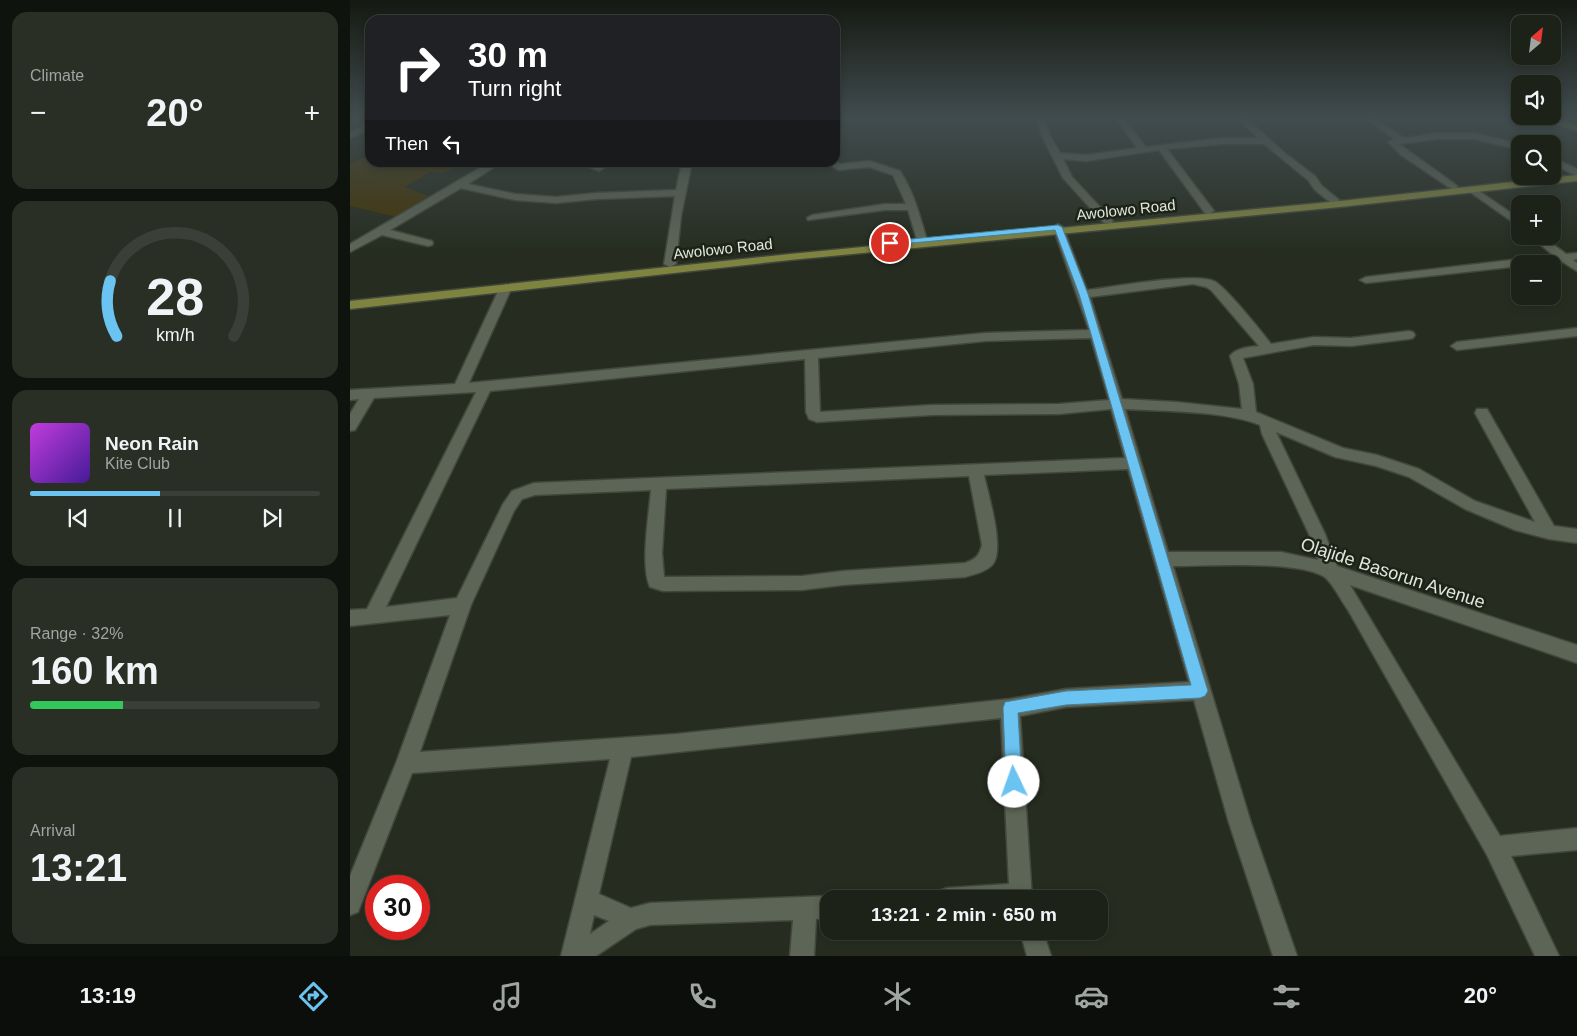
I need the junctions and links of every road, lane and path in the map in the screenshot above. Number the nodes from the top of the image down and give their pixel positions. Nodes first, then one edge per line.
1 (1061, 162) edge
2 (1172, 162) edge
3 (1292, 162) edge
4 (1417, 162) edge
5 (1561, 165) edge
6 (490, 167) edge
7 (596, 167) edge
8 (686, 167) edge
9 (840, 167) edge
10 (599, 168) dead end
11 (1577, 173) edge
12 (1561, 175) edge
13 (1577, 178) edge
14 (1511, 181) edge
15 (461, 185) junction
16 (1453, 187) junction
17 (1473, 190) junction
18 (681, 193) junction
19 (1334, 200) junction
20 (912, 207) junction
21 (1209, 211) junction
22 (1511, 217) edge
23 (812, 218) dead end
24 (1108, 221) junction
25 (1059, 230) junction
26 (380, 231) junction
27 (922, 240) junction
28 (428, 244) dead end
29 (1546, 245) edge
30 (350, 249) edge
31 (1577, 256) edge
32 (1563, 258) junction
33 (670, 264) junction
34 (1577, 268) edge
35 (1366, 280) dead end
36 (506, 287) junction
37 (1083, 294) junction
38 (350, 300) edge
39 (350, 305) edge
40 (1577, 332) edge
41 (1096, 334) junction
42 (1409, 335) dead end
43 (1458, 346) dead end
44 (1267, 348) junction
45 (812, 355) junction
46 (485, 387) junction
47 (460, 388) junction
48 (370, 393) junction
49 (350, 395) edge
50 (1117, 404) junction
51 (1482, 413) dead end
52 (1249, 415) junction
53 (1268, 423) junction
54 (350, 426) edge
55 (1134, 463) junction
56 (975, 470) junction
57 (659, 484) junction
58 (1549, 532) junction
59 (1577, 536) edge
60 (1162, 559) junction
61 (1330, 571) junction
62 (462, 605) junction
63 (373, 615) junction
64 (350, 618) edge
65 (1577, 654) edge
66 (1200, 691) junction
67 (1010, 708) junction
68 (623, 748) junction
69 (406, 763) junction
70 (1577, 839) edge
71 (1495, 848) junction
72 (1020, 890) edge
73 (587, 900) junction
74 (350, 904) edge
75 (820, 908) edge
76 (805, 909) junction
77 (631, 919) junction
78 (1034, 940) edge
79 (574, 955) edge
80 (802, 956) edge
81 (1039, 956) edge
82 (1285, 956) edge
83 (1547, 956) edge

1 - 24 street
2 - 21 street
3 - 19 street
4 - 16 street
5 - 11 street
6 - 15 street
7 - 10 street
8 - 18 street
9 - 20 street
11 - 12 main road, Awolowo Road
13 - 17 main road, Awolowo Road
14 - 16 main road, Awolowo Road
15 - 18 street
15 - 26 street
16 - 19 main road, Awolowo Road
17 - 22 street
17 - 25 main road, Awolowo Road
18 - 33 street
19 - 21 main road, Awolowo Road
20 - 23 street
20 - 27 street
21 - 24 main road, Awolowo Road
24 - 25 main road, Awolowo Road
25 - 27 main road, Awolowo Road
25 - 36 main road, Awolowo Road
25 - 37 street
26 - 28 street
26 - 30 street
27 - 33 main road, Awolowo Road
29 - 32 street
31 - 32 street
32 - 34 street
32 - 35 street
33 - 38 main road, Awolowo Road
36 - 39 main road, Awolowo Road
36 - 47 street
37 - 41 street
37 - 44 street
40 - 43 street
41 - 45 street
41 - 50 street
42 - 44 street
44 - 52 street
45 - 46 street
45 - 50 street
46 - 47 street
46 - 63 street
47 - 48 street
48 - 49 street
48 - 54 street
50 - 52 street
50 - 55 street
51 - 58 street
52 - 53 street
53 - 58 street
53 - 61 street
55 - 56 street
55 - 60 street
56 - 57 street
56 - 57 street
57 - 62 street
58 - 59 street
60 - 61 street, Olajide Basorun Avenue
60 - 66 street
61 - 65 street, Olajide Basorun Avenue
61 - 71 street
62 - 63 street
62 - 69 street
63 - 64 street
66 - 67 street
66 - 82 street
67 - 68 street
67 - 72 street
68 - 69 street
68 - 73 street
69 - 74 street
70 - 71 street
71 - 83 street
73 - 77 street
73 - 79 street
75 - 76 street
76 - 77 street
76 - 80 street
77 - 79 street
78 - 81 street

